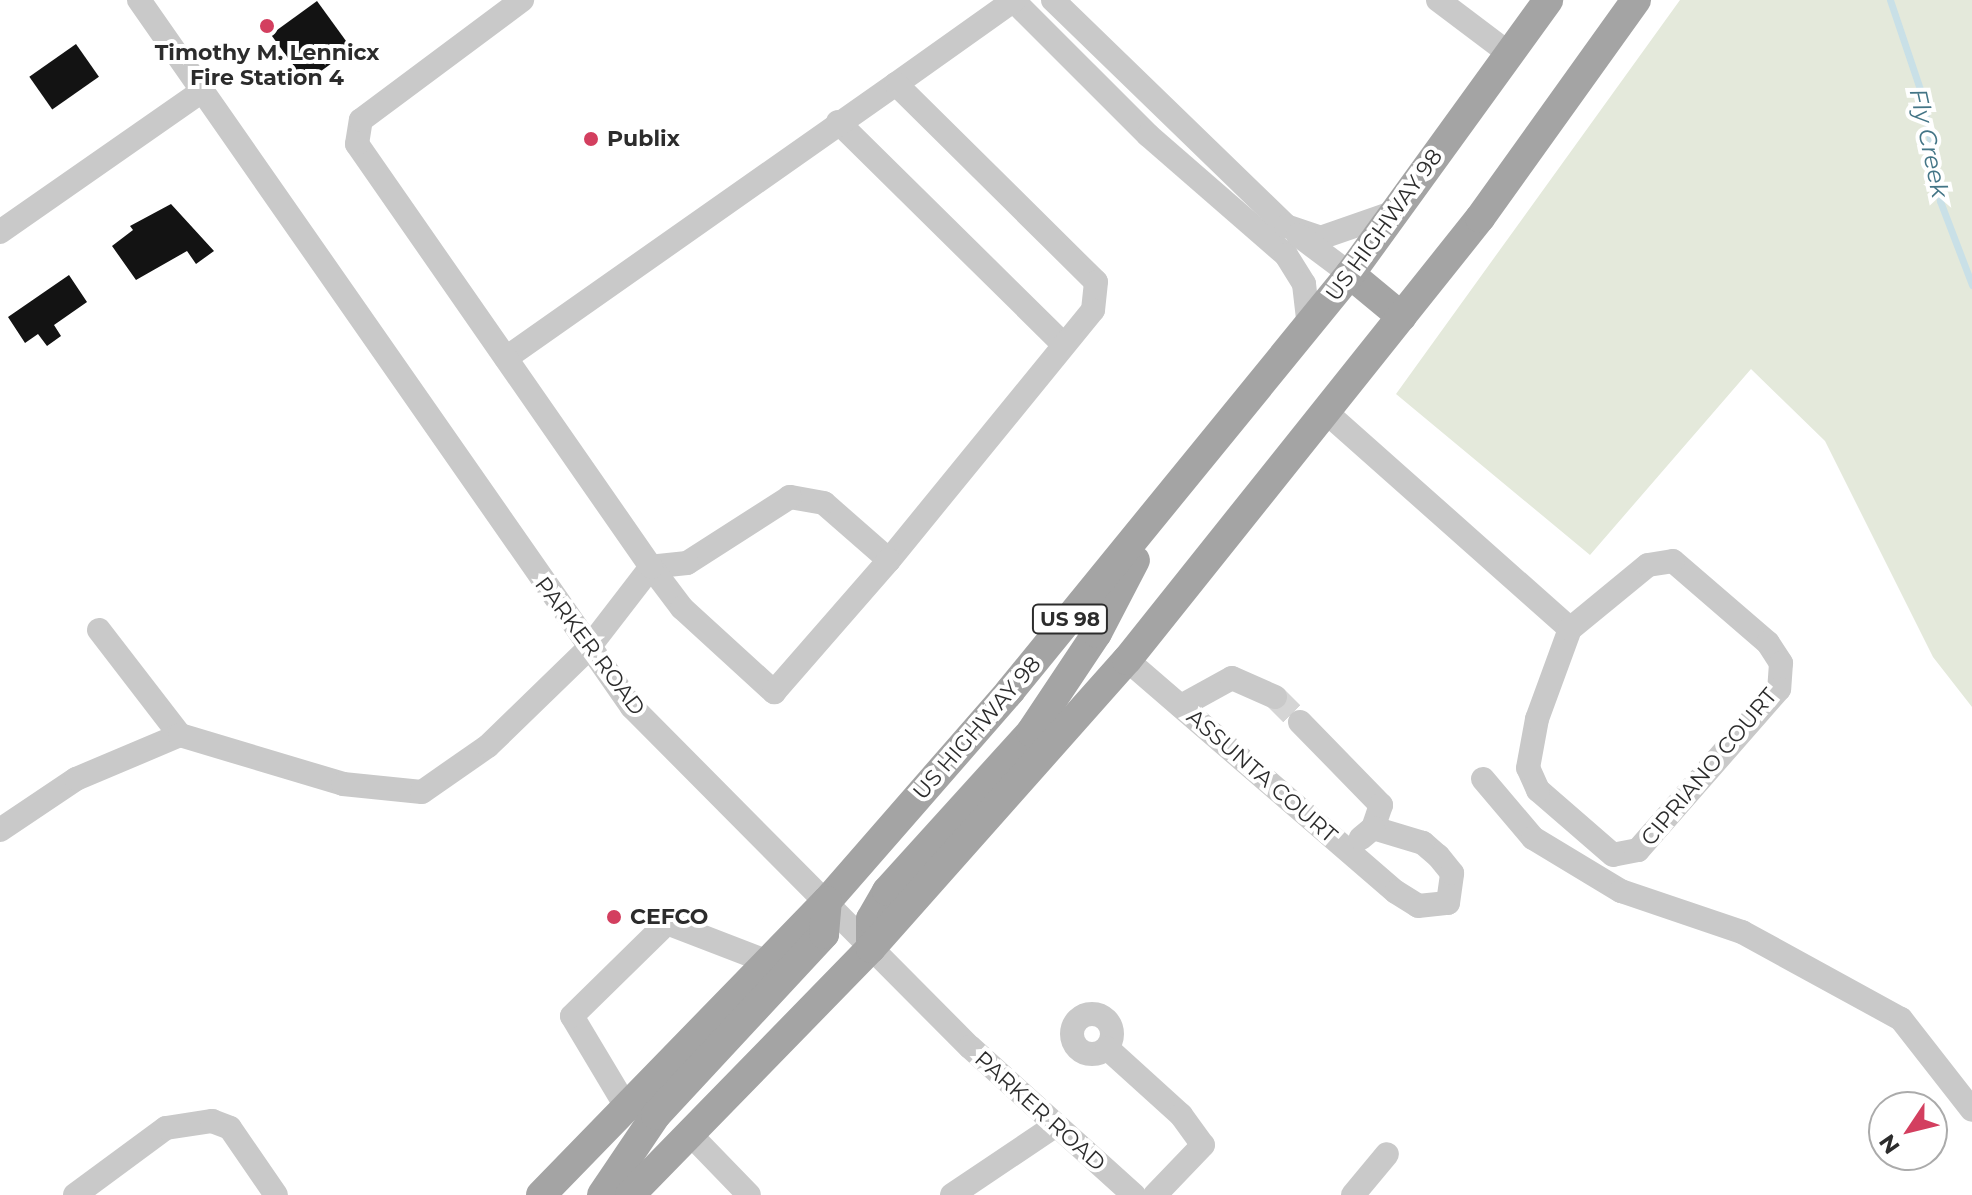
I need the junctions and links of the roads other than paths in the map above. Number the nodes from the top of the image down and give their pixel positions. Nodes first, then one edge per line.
1 (139, 0) edge
2 (522, 0) edge
3 (1014, 0) edge
4 (1053, 0) edge
5 (1438, 0) edge
6 (1548, 0) edge
7 (1636, 0) edge
8 (1507, 52) junction
9 (896, 84) junction
10 (202, 91) junction
11 (838, 122) junction
12 (1395, 212) junction
13 (1286, 226) junction
14 (0, 232) edge
15 (1350, 274) junction
16 (1402, 317) junction
17 (1309, 327) junction
18 (1064, 345) junction
19 (506, 358) junction
20 (1327, 413) junction
21 (1164, 505) junction
22 (889, 560) junction
23 (651, 567) junction
24 (1570, 629) junction
25 (99, 630) dead end
26 (587, 650) junction
27 (1127, 660) junction
28 (1275, 697) tunnel mouth
29 (1181, 706) junction
30 (1300, 722) tunnel mouth
31 (180, 735) junction
32 (1483, 779) dead end
33 (1373, 828) junction
34 (0, 830) edge
35 (1347, 850) junction
36 (827, 901) junction
37 (871, 948) junction
38 (768, 962) junction
39 (1107, 1048) dead end
40 (627, 1108) junction
41 (1972, 1110) edge
42 (1056, 1125) junction
43 (689, 1133) junction
44 (1387, 1154) dead end
45 (75, 1195) edge
46 (276, 1195) edge
47 (541, 1195) edge
48 (602, 1195) edge
49 (630, 1195) edge
50 (749, 1195) edge
51 (952, 1195) edge
52 (1134, 1195) edge
53 (1155, 1195) edge
54 (1353, 1195) edge

1 - 10 street, PARKER ROAD
2 - 19 street
3 - 9 street
3 - 17 street
4 - 13 street
5 - 8 street
6 - 8 main road, US HIGHWAY 98 / US 98
7 - 16 main road, US 98
8 - 12 main road, US HIGHWAY 98 / US 98
9 - 11 street
9 - 18 street
10 - 14 street
10 - 26 street, PARKER ROAD
11 - 18 street
11 - 19 street
12 - 13 street
12 - 15 main road, US HIGHWAY 98 / US 98
13 - 15 street
15 - 16 main road
15 - 17 main road, US HIGHWAY 98 / US 98
16 - 20 main road, US 98
17 - 21 main road, US HIGHWAY 98 / US 98
18 - 22 street
19 - 23 street
20 - 24 street
20 - 27 main road, US 98
21 - 36 main road, US HIGHWAY 98 / US 98
21 - 37 main road
22 - 23 street
22 - 23 street
23 - 26 street
24 - 24 street, CIPRIANO COURT
25 - 31 street
26 - 31 street
26 - 36 street, PARKER ROAD
27 - 29 street, ASSUNTA COURT
27 - 37 main road, US 98
28 - 29 street
29 - 35 street, ASSUNTA COURT
30 - 33 street
31 - 34 street
32 - 41 street
33 - 35 street
33 - 35 street, ASSUNTA COURT
36 - 37 street, PARKER ROAD
36 - 38 main road, US HIGHWAY 98 / US 98
36 - 48 main road
37 - 42 street, PARKER ROAD
37 - 43 main road, US 98
38 - 40 main road, US HIGHWAY 98 / US 98
38 - 40 street
39 - 53 street
40 - 47 main road, US HIGHWAY 98 / US 98
42 - 51 street
42 - 52 street, PARKER ROAD
43 - 49 main road, US 98
43 - 50 street
44 - 54 street
45 - 46 street

